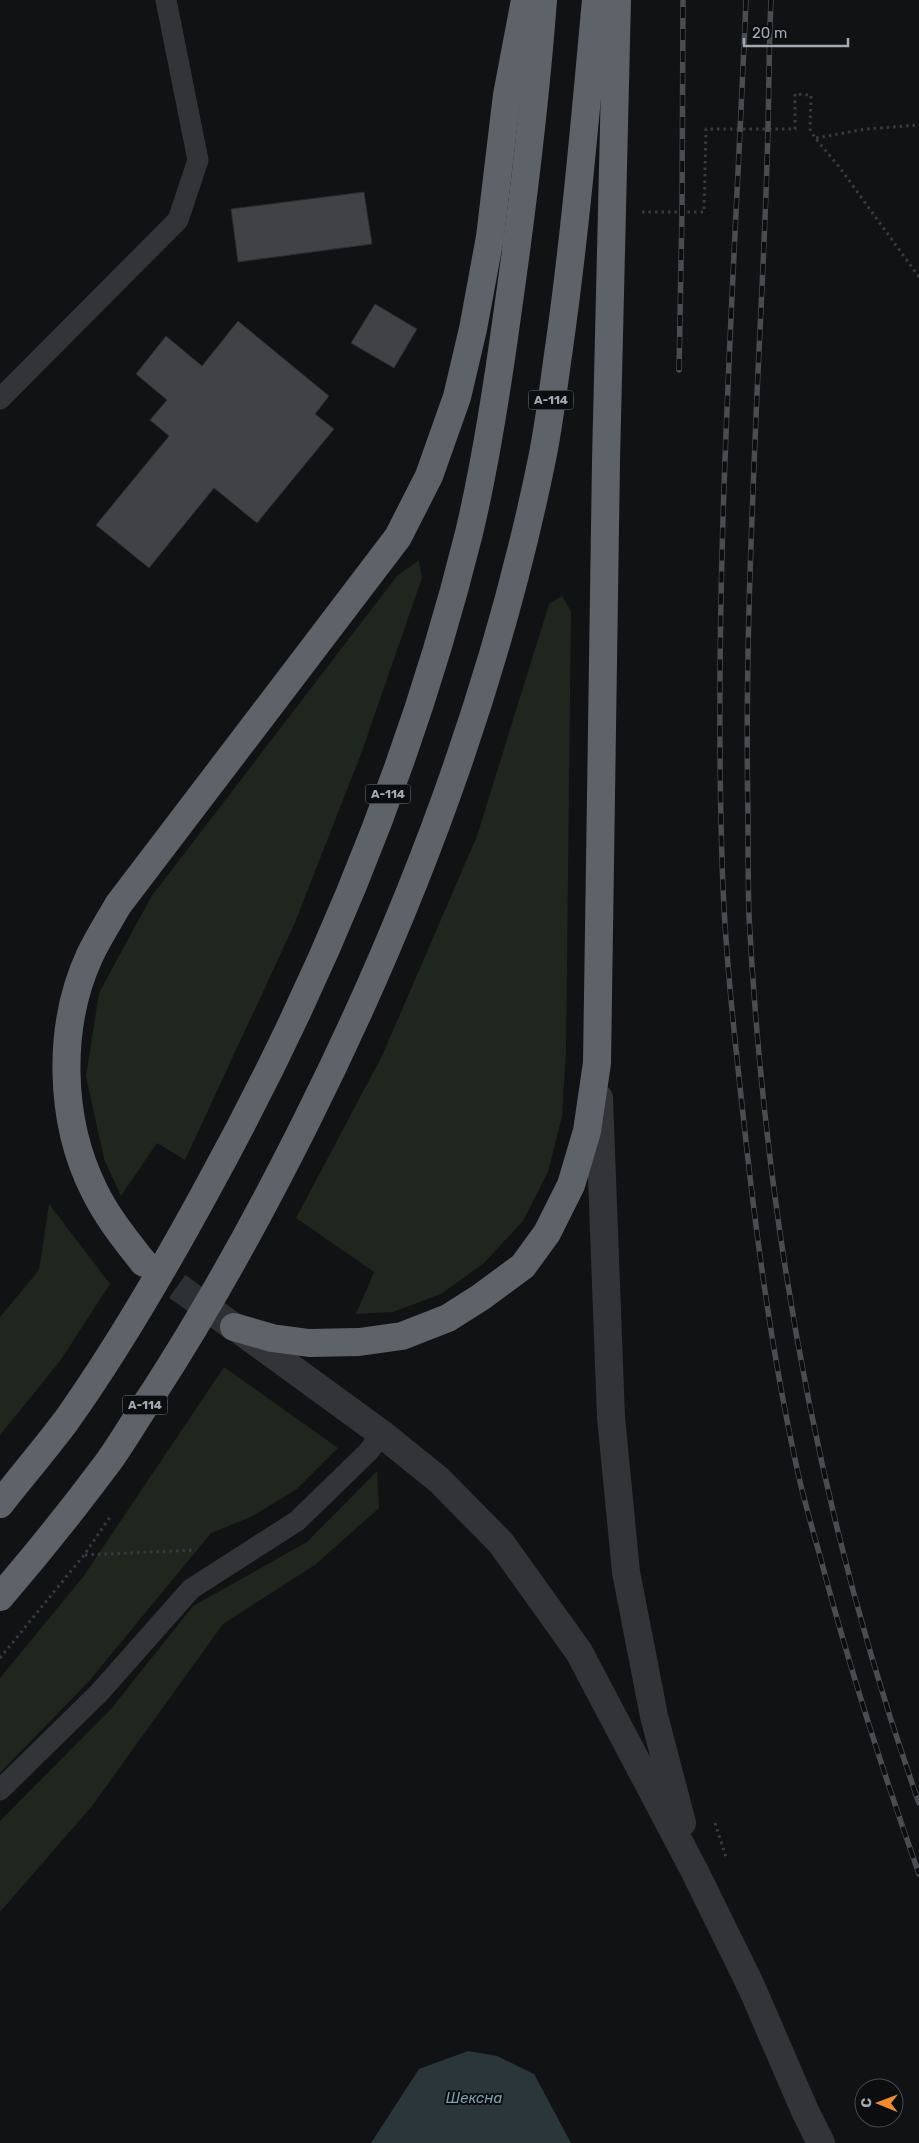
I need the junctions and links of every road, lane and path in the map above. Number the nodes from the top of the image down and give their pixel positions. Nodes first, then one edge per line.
1 (166, 0) edge
2 (525, 0) edge
3 (543, 0) edge
4 (596, 0) edge
5 (617, 0) edge
6 (919, 124) edge
7 (815, 138) junction
8 (635, 212) dead end
9 (919, 277) edge
10 (0, 399) edge
11 (597, 1063) junction
12 (143, 1262) tunnel mouth
13 (234, 1326) joint
14 (382, 1434) junction
15 (0, 1504) edge
16 (197, 1550) dead end
17 (0, 1597) edge
18 (0, 1658) edge
19 (0, 1790) edge
20 (712, 1815) dead end
21 (727, 1861) dead end
22 (694, 1870) junction
23 (821, 2143) edge

1 - 10 lane
2 - 12 highway
3 - 15 highway, А-114
4 - 17 highway, А-114
5 - 11 highway
6 - 7 path
7 - 8 path
7 - 9 path
11 - 13 highway
11 - 22 street
13 - 14 street
14 - 19 lane
14 - 22 street
16 - 18 path
20 - 21 path
22 - 23 street

